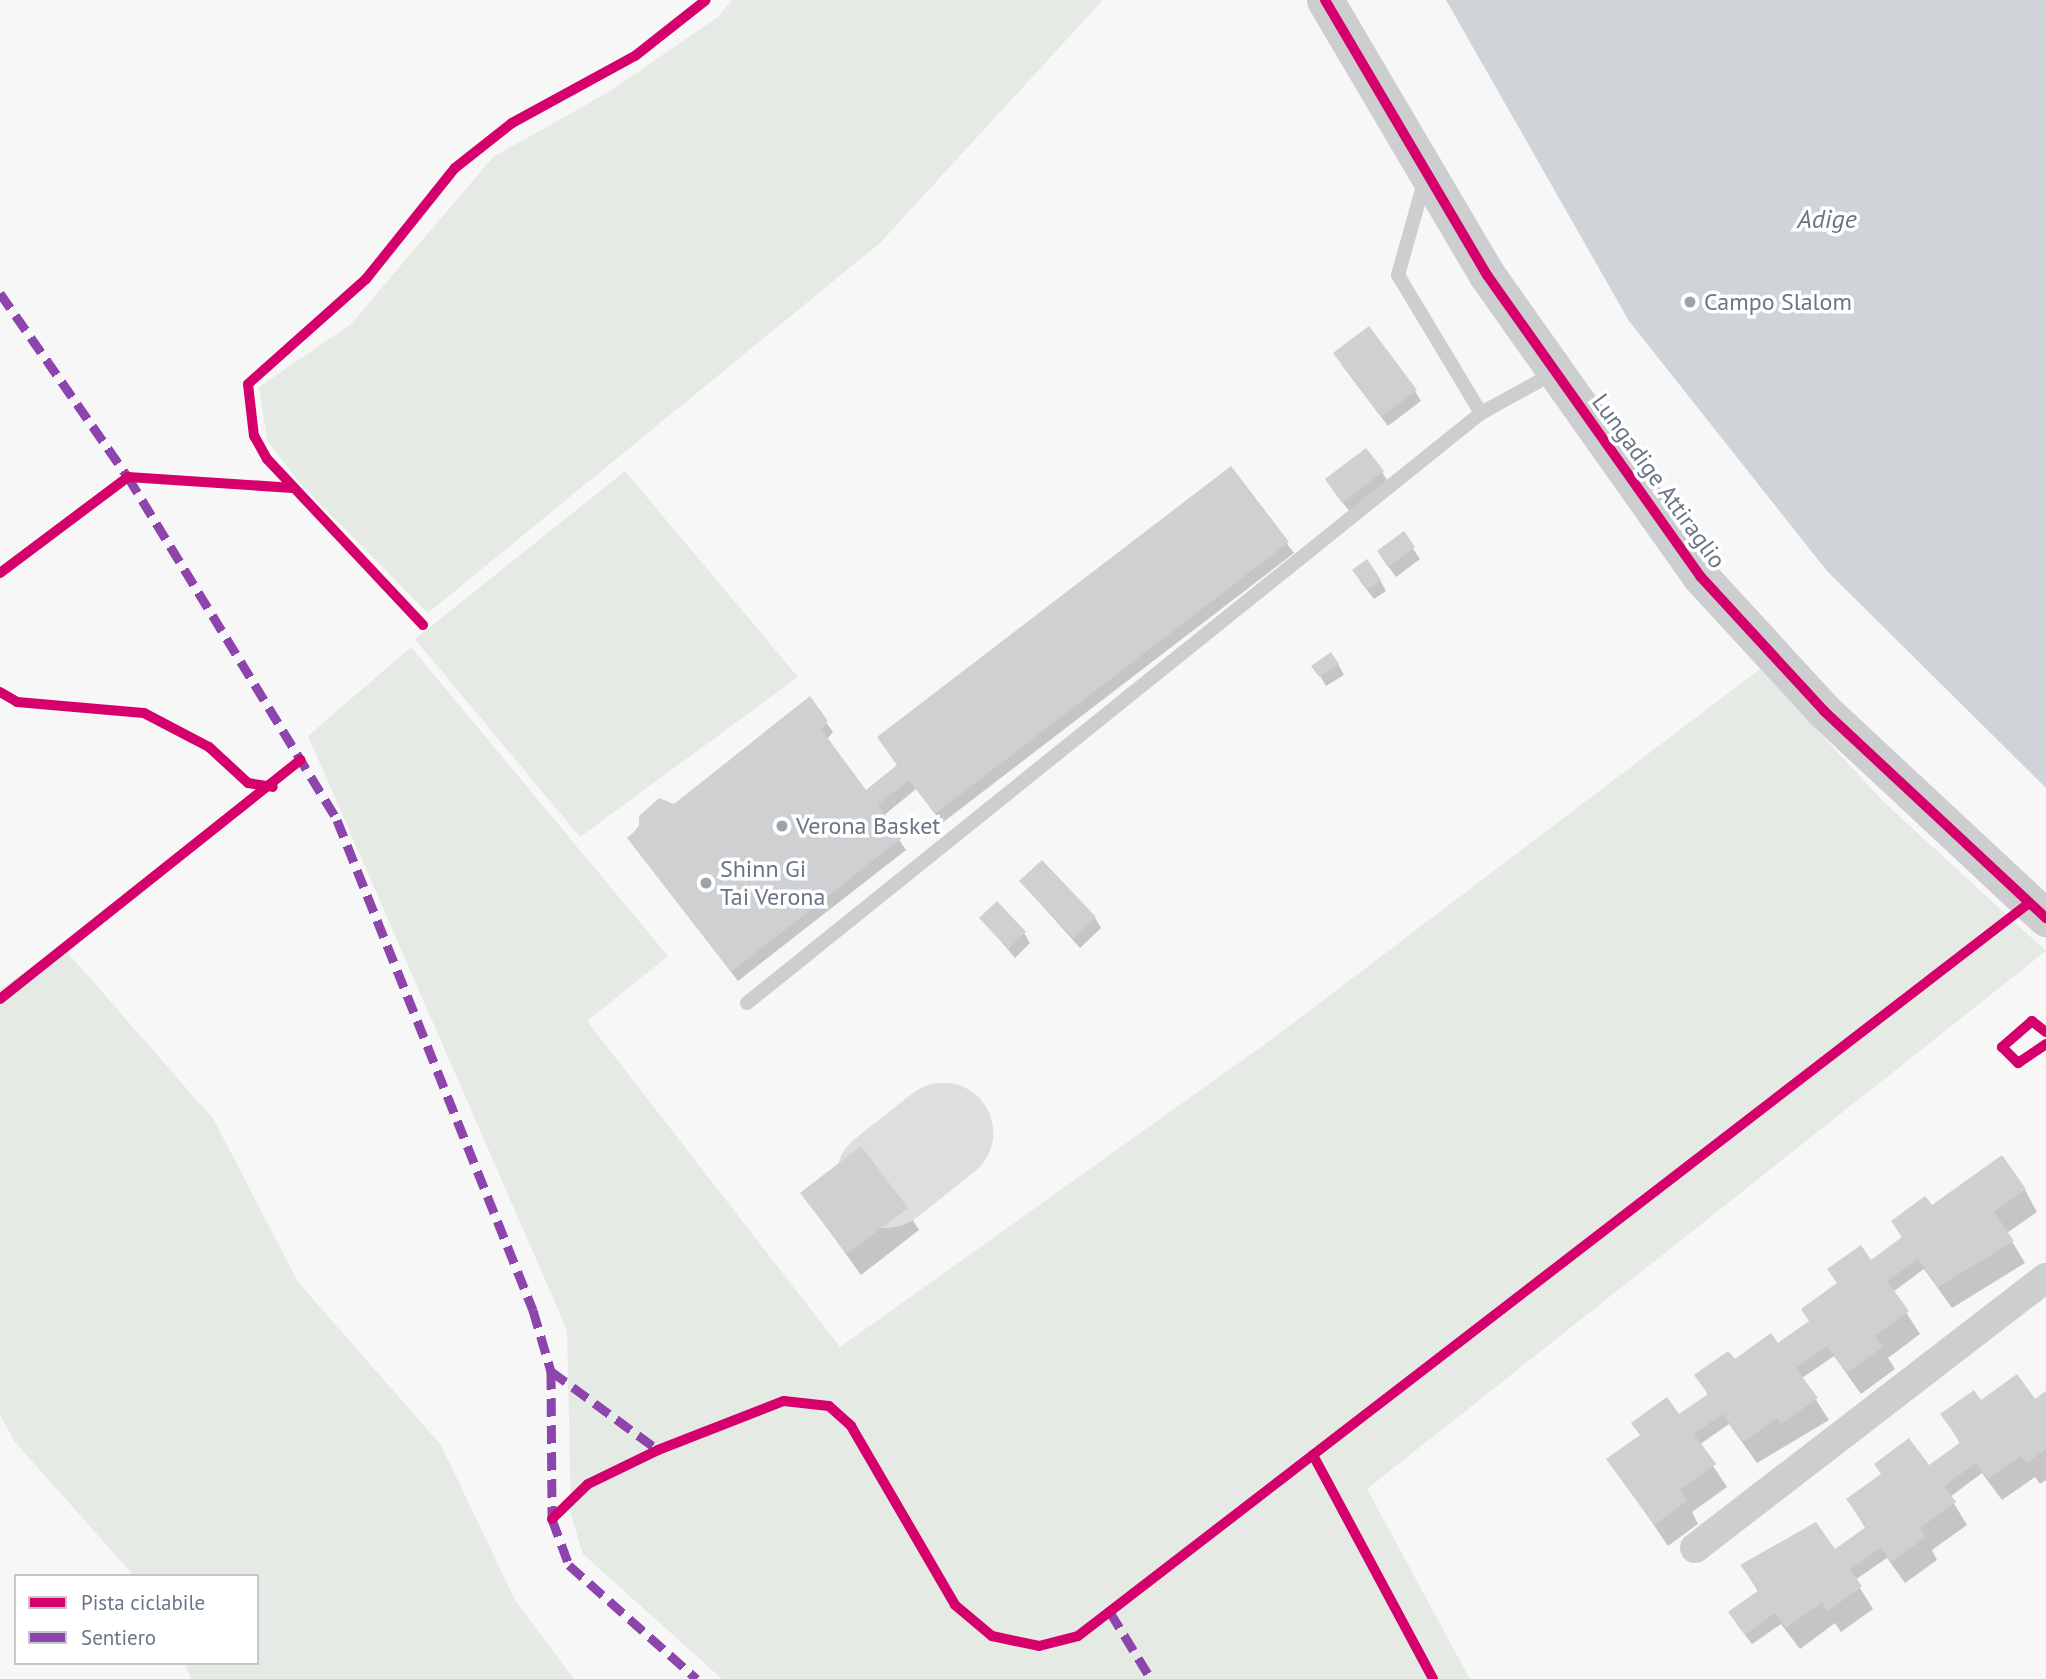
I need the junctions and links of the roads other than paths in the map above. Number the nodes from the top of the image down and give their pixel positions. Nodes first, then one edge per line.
1 (1325, 0) edge
2 (1425, 177) junction
3 (1554, 373) junction
4 (1481, 414) junction
5 (2046, 918) edge
6 (747, 1003) dead end
7 (2046, 1278) edge
8 (1695, 1548) dead end

1 - 2 street, Lungadige Attiraglio
2 - 3 street, Lungadige Attiraglio
2 - 4 lane
3 - 4 lane
3 - 5 street, Lungadige Attiraglio
4 - 6 lane
7 - 8 street

